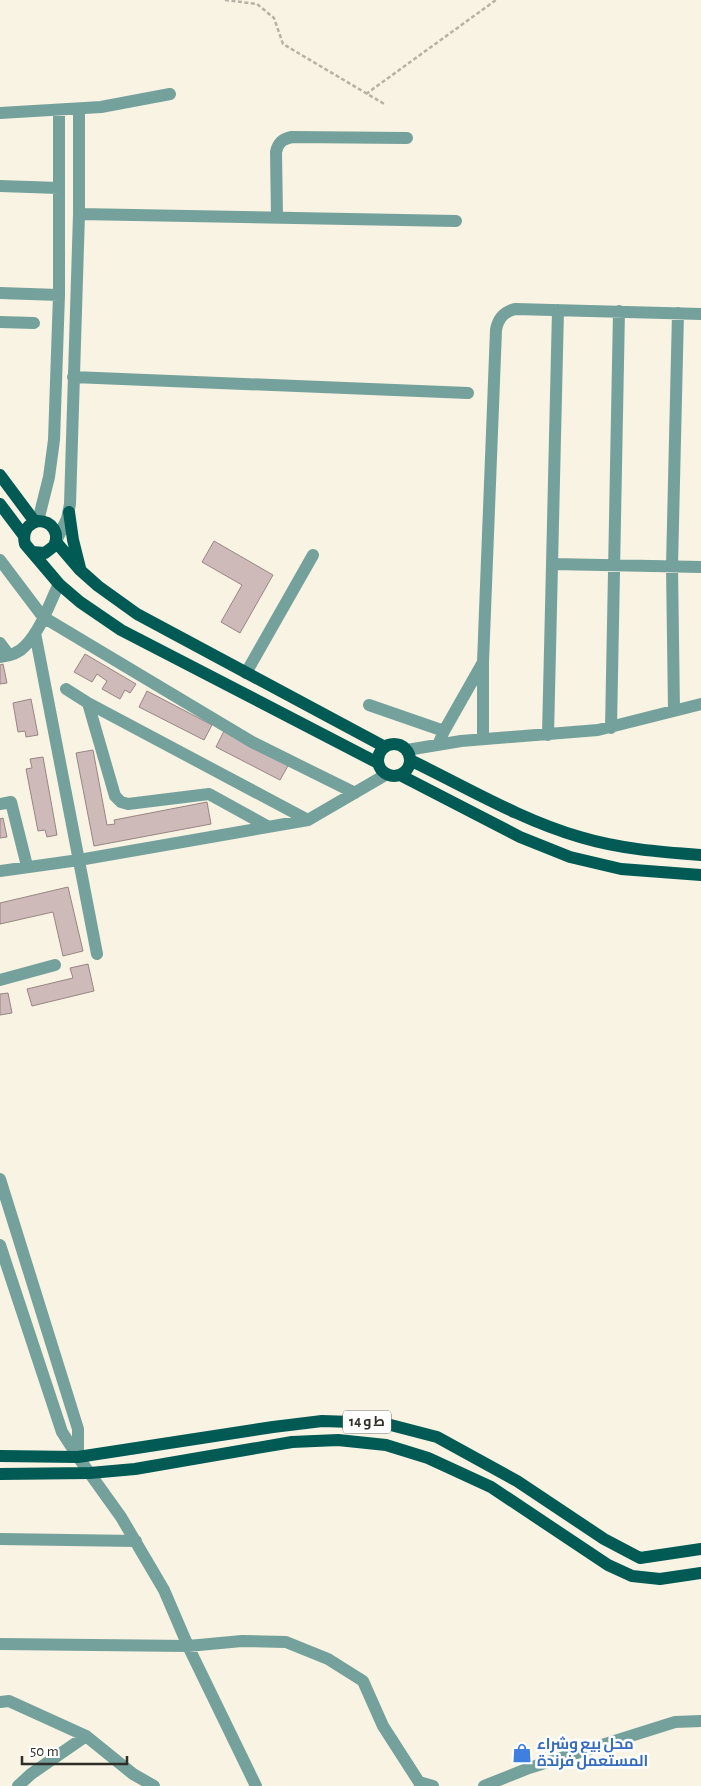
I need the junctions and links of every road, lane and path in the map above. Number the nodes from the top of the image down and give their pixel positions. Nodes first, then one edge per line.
1 (225, 0) edge
2 (496, 0) edge
3 (170, 94) dead end
4 (366, 94) junction
5 (386, 105) dead end
6 (79, 109) junction
7 (59, 110) junction
8 (0, 114) edge
9 (407, 138) dead end
10 (0, 186) edge
11 (59, 188) junction
12 (79, 214) junction
13 (277, 217) junction
14 (456, 221) dead end
15 (0, 293) edge
16 (59, 295) junction
17 (558, 310) junction
18 (619, 311) junction
19 (678, 313) junction
20 (701, 314) edge
21 (0, 322) edge
22 (34, 323) dead end
23 (73, 377) junction
24 (468, 393) dead end
25 (0, 475) edge
26 (0, 504) edge
27 (68, 512) junction
28 (36, 521) junction
29 (24, 536) junction
30 (57, 540) junction
31 (32, 552) junction
32 (313, 555) dead end
33 (0, 560) edge
34 (553, 564) junction
35 (614, 565) junction
36 (672, 566) junction
37 (701, 567) edge
38 (80, 570) junction
39 (59, 584) junction
40 (43, 617) junction
41 (35, 633) junction
42 (0, 643) edge
43 (4, 656) edge
44 (483, 662) junction
45 (246, 673) junction
46 (66, 689) dead end
47 (88, 703) junction
48 (701, 704) edge
49 (369, 705) dead end
50 (674, 711) junction
51 (612, 728) junction
52 (444, 731) junction
53 (548, 735) junction
54 (483, 739) junction
55 (438, 745) junction
56 (385, 747) junction
57 (408, 755) junction
58 (378, 763) junction
59 (387, 774) junction
60 (400, 775) junction
61 (355, 793) junction
62 (0, 804) edge
63 (308, 820) junction
64 (268, 826) junction
65 (701, 855) edge
66 (79, 860) junction
67 (27, 866) junction
68 (0, 871) edge
69 (701, 875) edge
70 (97, 954) dead end
71 (56, 965) dead end
72 (0, 980) edge
73 (0, 1179) edge
74 (0, 1245) edge
75 (0, 1456) edge
76 (78, 1457) junction
77 (90, 1473) junction
78 (0, 1474) edge
79 (0, 1538) edge
80 (136, 1541) junction
81 (701, 1549) edge
82 (701, 1573) edge
83 (0, 1644) edge
84 (188, 1646) junction
85 (0, 1702) edge
86 (701, 1721) edge
87 (86, 1736) junction
88 (18, 1786) edge
89 (154, 1786) edge
90 (256, 1786) edge
91 (433, 1786) edge
92 (484, 1786) edge

1 - 4 path
2 - 4 path
3 - 6 street
4 - 5 path
6 - 7 street
6 - 12 street
7 - 8 street
7 - 11 street
9 - 13 street
10 - 11 street
11 - 16 street
12 - 13 street
12 - 23 street
13 - 14 street
15 - 16 street
16 - 28 street
17 - 18 street
17 - 34 street
17 - 44 street
18 - 19 street
18 - 35 street
19 - 20 street
19 - 36 street
21 - 22 street
23 - 24 street
23 - 27 street
25 - 28 main road
26 - 29 main road
27 - 30 street
27 - 38 main road
28 - 29 main road
28 - 30 main road
29 - 31 main road
30 - 31 main road
30 - 38 main road
31 - 39 main road
32 - 45 street
33 - 40 street
34 - 35 street
34 - 53 street
35 - 36 street
35 - 51 street
36 - 37 street
36 - 50 street
38 - 45 main road
39 - 40 street
39 - 58 main road
40 - 41 street
40 - 61 street
41 - 43 street
41 - 66 street
42 - 43 street
44 - 52 street
44 - 54 street
45 - 56 main road
46 - 47 street
47 - 63 street
47 - 64 street
48 - 50 street
49 - 52 street
50 - 51 street
51 - 53 street
52 - 55 street
53 - 54 street
54 - 55 street
55 - 57 street
56 - 57 main road
56 - 58 main road
57 - 60 main road
57 - 65 main road
58 - 59 main road
59 - 60 main road
59 - 61 street
60 - 69 main road
61 - 63 street
62 - 67 street
63 - 64 street
64 - 66 street
66 - 67 street
66 - 70 street
67 - 68 street
71 - 72 street
73 - 76 street
74 - 76 street
75 - 76 main road, ط و 14
76 - 77 street
76 - 81 main road, ط و 14
77 - 78 main road
77 - 80 street
77 - 82 main road
79 - 80 street
80 - 84 street
83 - 84 street
84 - 90 street
84 - 91 street
85 - 87 street
86 - 92 street
87 - 88 street
87 - 89 street

